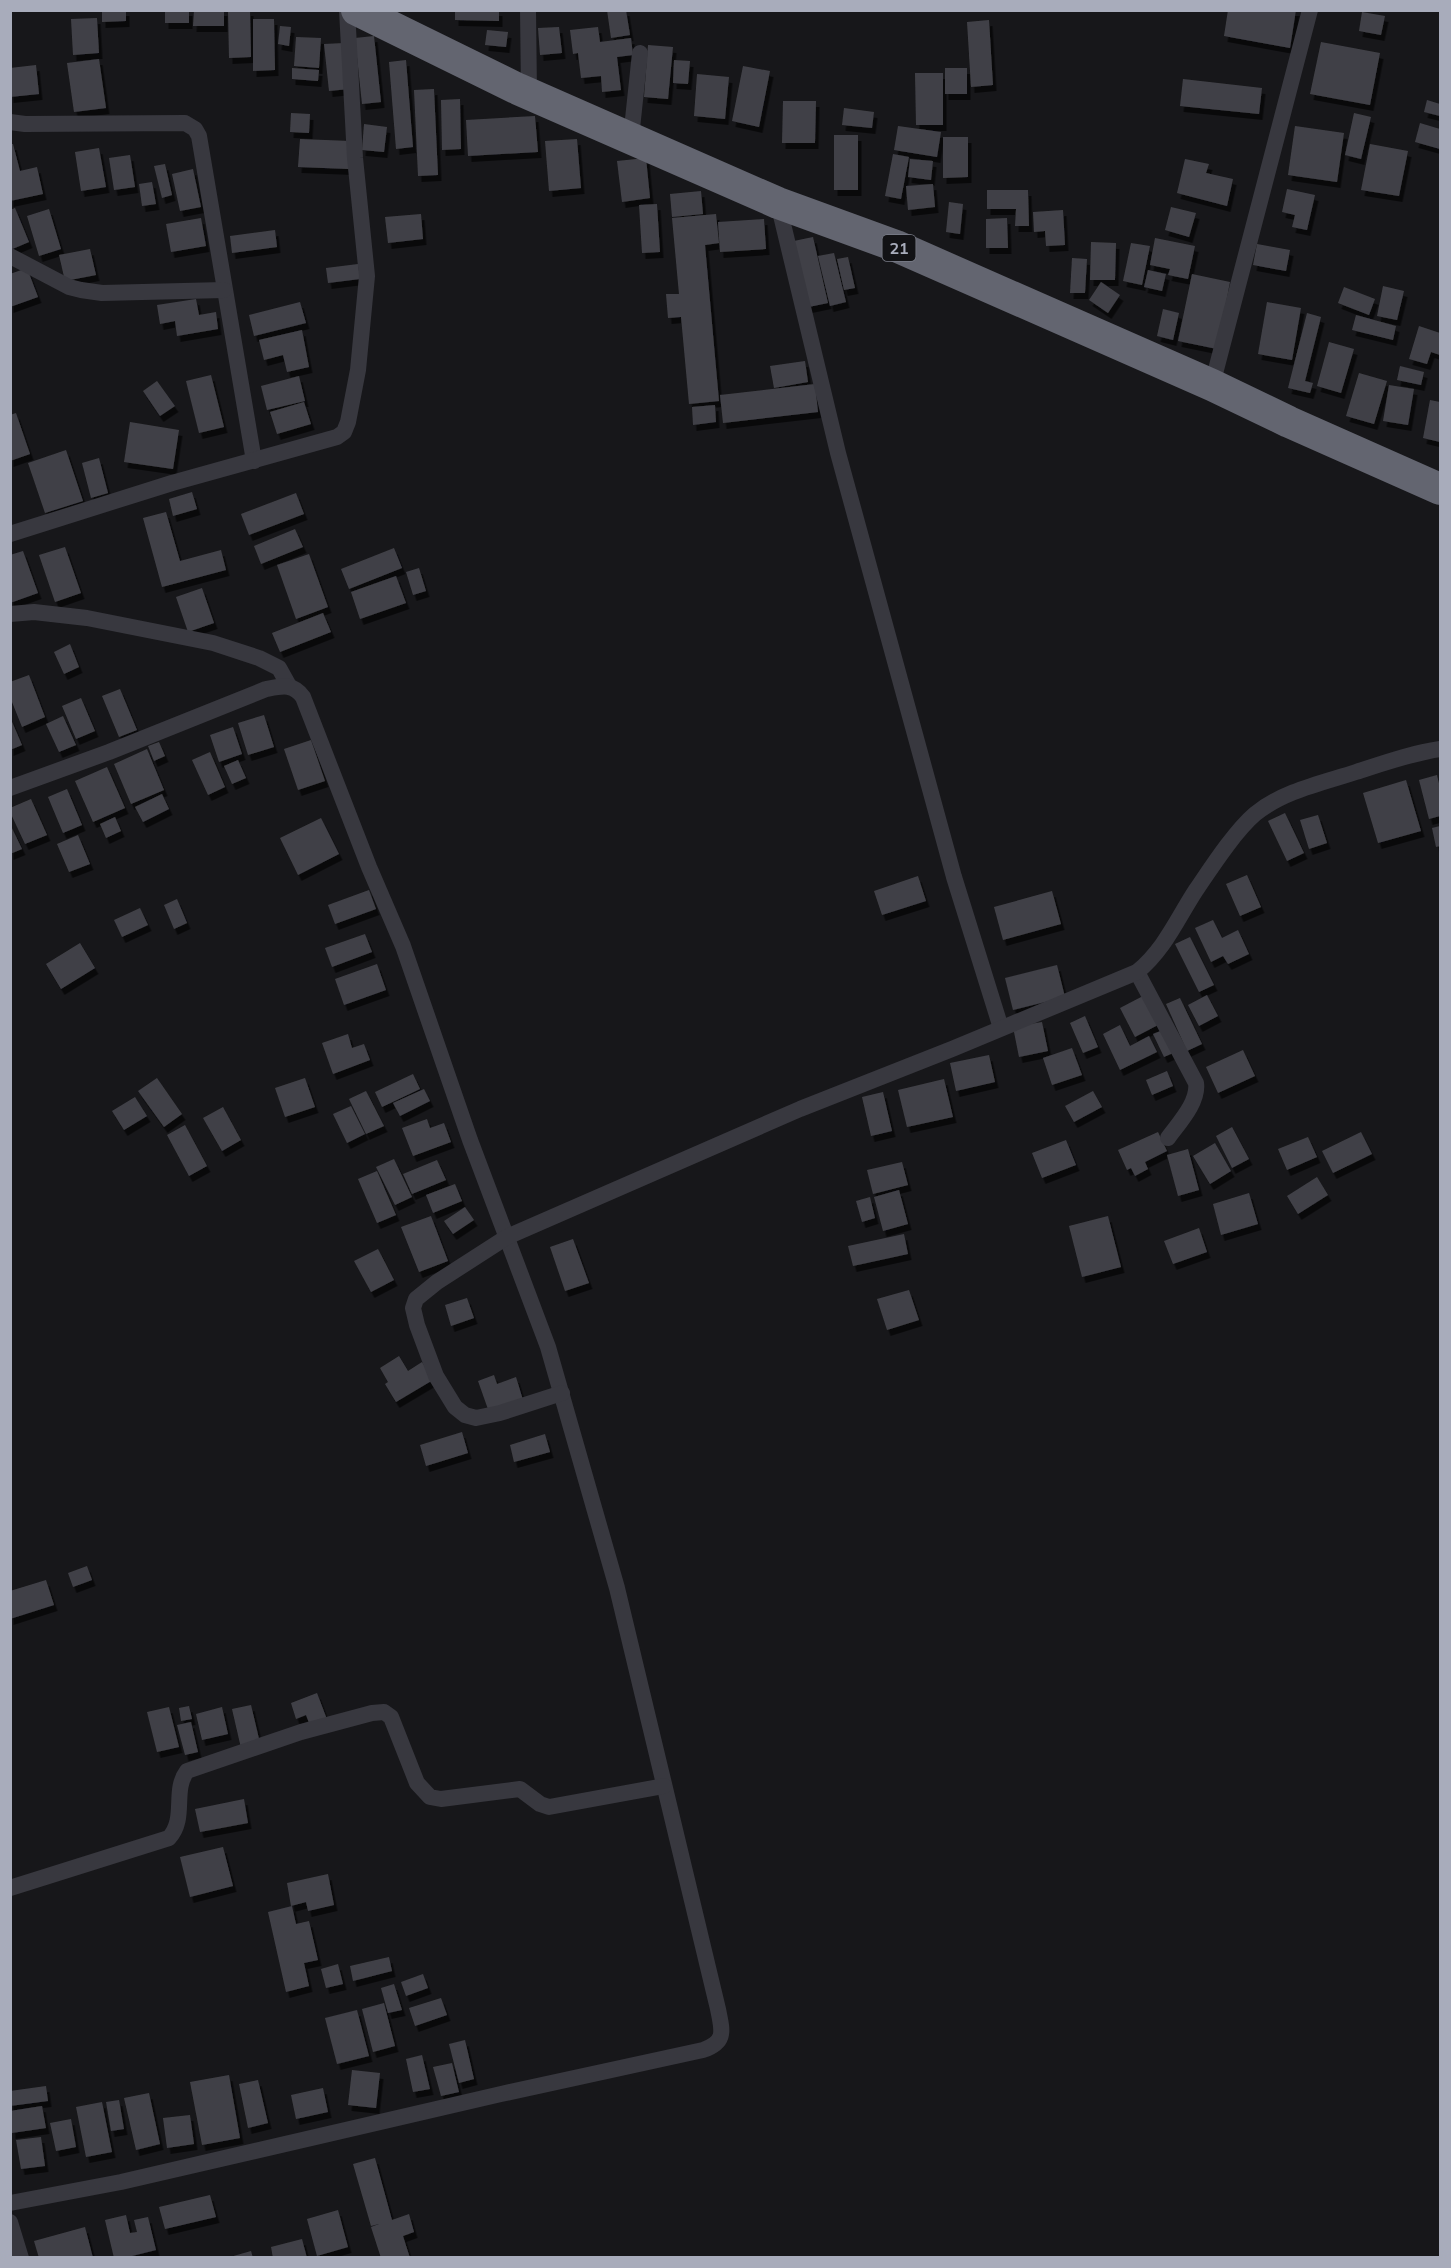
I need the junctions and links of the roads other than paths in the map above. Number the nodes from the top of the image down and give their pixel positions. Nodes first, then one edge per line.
1 (347, 10) edge
2 (357, 10) edge
3 (528, 10) edge
4 (1310, 10) edge
5 (640, 53) dead end
6 (529, 93) junction
7 (10, 122) edge
8 (631, 138) junction
9 (778, 202) junction
10 (10, 256) edge
11 (224, 290) junction
12 (1212, 385) junction
13 (254, 461) junction
14 (1440, 489) edge
15 (10, 534) edge
16 (10, 614) edge
17 (290, 686) junction
18 (1440, 749) edge
19 (10, 788) edge
20 (1137, 972) junction
21 (1001, 1028) junction
22 (1168, 1138) dead end
23 (507, 1237) junction
24 (562, 1393) junction
25 (664, 1786) junction
26 (10, 1888) edge
27 (10, 2203) edge
28 (10, 2222) edge
29 (21, 2258) edge

1 - 13 street
2 - 6 highway, 21
3 - 6 street
4 - 12 street
5 - 8 street
6 - 8 highway, 21
7 - 11 street
8 - 9 highway, 21
9 - 12 highway, 21
9 - 21 street
10 - 11 street
11 - 13 street
12 - 14 highway, 21
13 - 15 street
16 - 17 street
17 - 19 street
17 - 23 street
18 - 20 street
20 - 21 street
20 - 22 street
21 - 23 street
23 - 24 street
23 - 24 street
24 - 25 street
25 - 26 street
25 - 27 street
28 - 29 street

